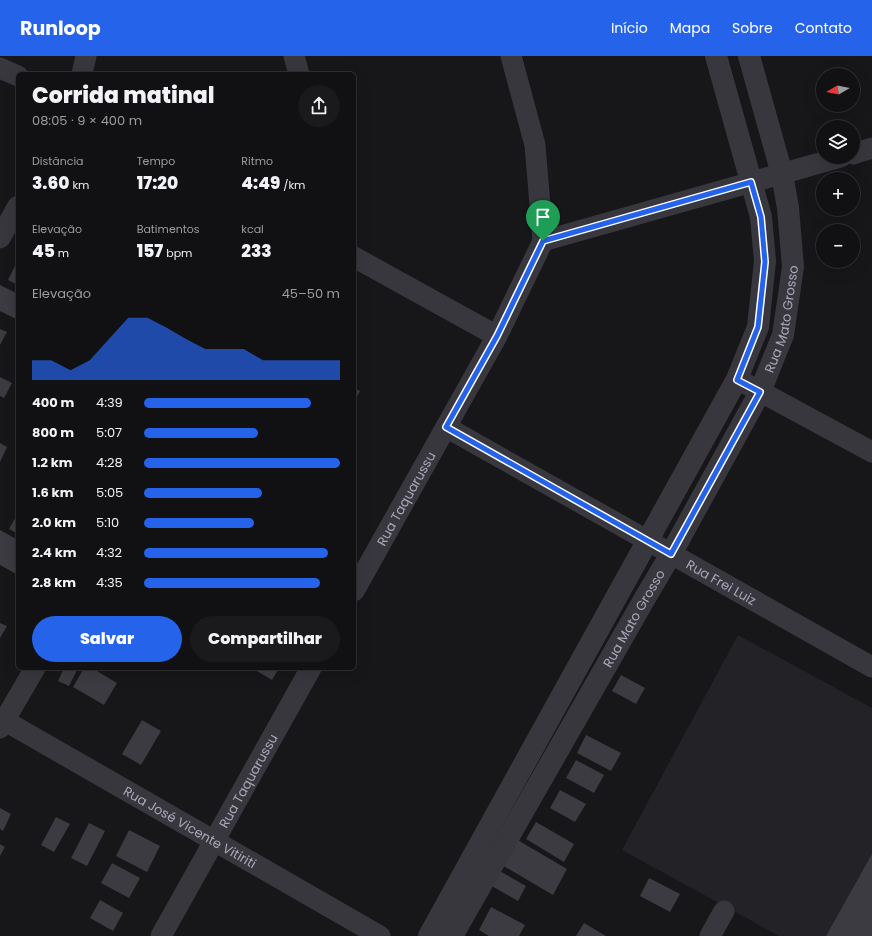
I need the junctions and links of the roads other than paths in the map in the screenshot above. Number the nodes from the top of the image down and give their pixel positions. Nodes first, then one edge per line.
1 (86, 56) edge
2 (294, 56) edge
3 (511, 56) edge
4 (716, 56) edge
5 (749, 56) edge
6 (0, 68) edge
7 (82, 72) edge
8 (298, 72) edge
9 (16, 75) edge
10 (872, 148) edge
11 (860, 152) edge
12 (817, 164) edge
13 (782, 174) junction
14 (751, 182) junction
15 (16, 210) edge
16 (0, 238) edge
17 (543, 241) junction
18 (356, 258) edge
19 (497, 336) junction
20 (737, 380) junction
21 (760, 392) junction
22 (446, 427) junction
23 (872, 452) edge
24 (648, 540) junction
25 (671, 554) junction
26 (356, 587) edge
27 (872, 667) edge
28 (34, 670) edge
29 (310, 670) edge
30 (2, 722) edge
31 (214, 842) junction
32 (724, 911) dead end
33 (161, 936) edge
34 (380, 936) edge
35 (429, 936) edge
36 (452, 936) edge
37 (710, 936) edge

1 - 7 street
2 - 8 street
3 - 17 street
4 - 14 street, Rua Mato Grosso
5 - 13 street, Rua Mato Grosso
6 - 9 street
10 - 11 street
12 - 13 street
13 - 14 street
13 - 21 street, Rua Mato Grosso
14 - 17 street
14 - 20 street, Rua Mato Grosso
15 - 16 street
17 - 19 street, Rua Taquarussu
18 - 19 street
19 - 22 street, Rua Taquarussu
20 - 21 street
20 - 24 street, Rua Mato Grosso
21 - 23 street
21 - 25 street, Rua Mato Grosso
22 - 24 street, Rua Frei Luiz
22 - 26 street, Rua Taquarussu
24 - 25 street, Rua Frei Luiz
24 - 35 street, Rua Mato Grosso
25 - 27 street, Rua Frei Luiz
25 - 36 street, Rua Mato Grosso
28 - 30 street
29 - 31 street, Rua Taquarussu
30 - 31 street, Rua José Vicente Vitiriti
31 - 33 street, Rua Taquarussu
31 - 34 street, Rua José Vicente Vitiriti
32 - 37 street

